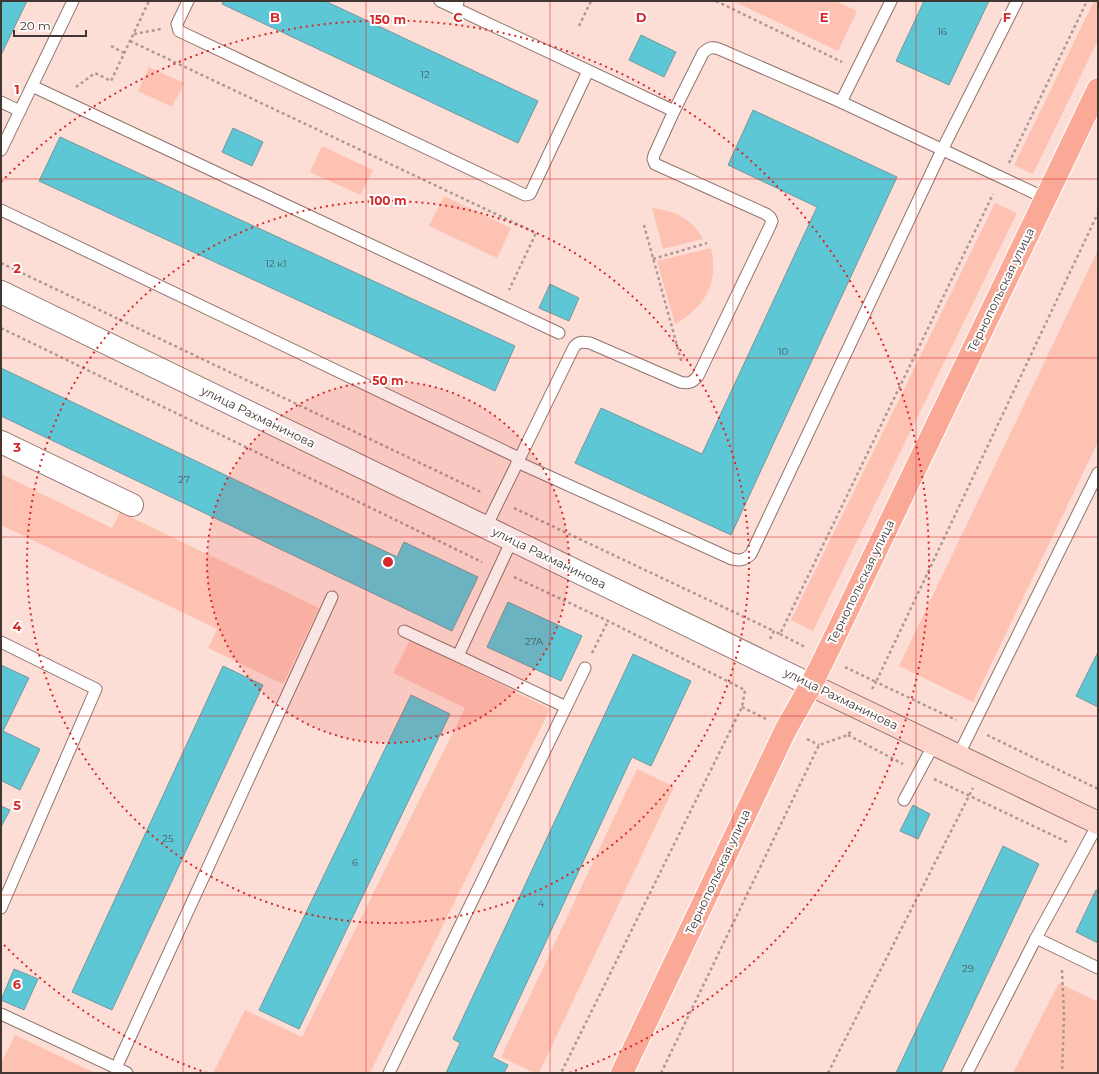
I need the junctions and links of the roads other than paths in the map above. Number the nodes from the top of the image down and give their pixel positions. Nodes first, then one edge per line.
1 (73, 1) edge
2 (188, 1) edge
3 (440, 1) edge
4 (891, 1) edge
5 (1017, 1) edge
6 (456, 4) edge
7 (588, 71) junction
8 (32, 86) junction
9 (1098, 89) edge
10 (1, 102) edge
11 (841, 102) junction
12 (20, 111) junction
13 (674, 111) junction
14 (1, 150) edge
15 (942, 150) junction
16 (1045, 198) junction
17 (1, 210) edge
18 (1, 292) edge
19 (559, 333) dead end
20 (1, 442) edge
21 (518, 460) junction
22 (1098, 473) edge
23 (132, 505) dead end
24 (486, 527) junction
25 (512, 540) junction
26 (332, 597) dead end
27 (404, 631) dead end
28 (1, 642) edge
29 (458, 656) junction
30 (585, 668) road end
31 (811, 685) junction
32 (566, 707) junction
33 (934, 744) junction
34 (958, 756) junction
35 (904, 800) dead end
36 (1098, 823) edge
37 (1, 908) edge
38 (1036, 938) junction
39 (1098, 968) edge
40 (2, 1019) edge
41 (116, 1068) junction
42 (127, 1073) edge
43 (389, 1073) edge
44 (622, 1073) edge
45 (967, 1073) edge

1 - 8 lane
2 - 7 lane
3 - 6 lane
4 - 11 lane
5 - 15 lane
6 - 7 lane
7 - 13 lane
8 - 12 lane
8 - 19 lane
9 - 16 main road, Тернопольская улица
10 - 12 lane
11 - 13 lane
11 - 15 lane
12 - 14 lane
13 - 21 lane
15 - 16 lane
15 - 21 lane
16 - 31 main road, Тернопольская улица
17 - 21 lane
18 - 24 street, улица Рахманинова
20 - 23 street
21 - 24 lane
22 - 34 lane
24 - 25 street, улица Рахманинова
25 - 29 lane
25 - 31 street, улица Рахманинова
26 - 41 lane
27 - 29 lane
28 - 37 lane
29 - 32 lane
30 - 32 lane
31 - 33 main road, улица Рахманинова
31 - 44 main road, Тернопольская улица
32 - 43 lane
33 - 34 main road, улица Рахманинова
33 - 35 lane
34 - 36 main road, улица Рахманинова
36 - 38 lane
38 - 39 lane
38 - 45 lane
40 - 41 lane
41 - 42 lane

